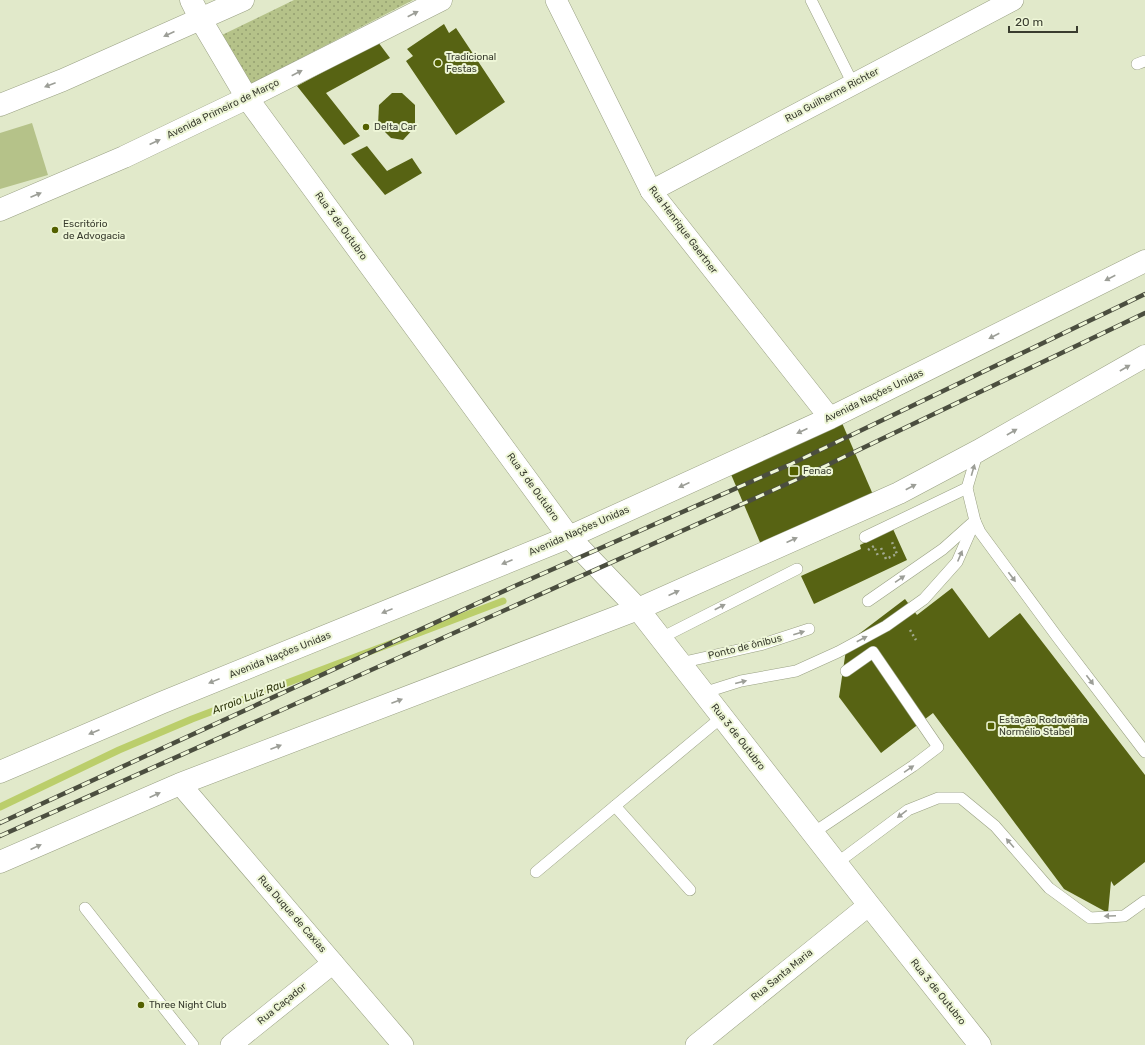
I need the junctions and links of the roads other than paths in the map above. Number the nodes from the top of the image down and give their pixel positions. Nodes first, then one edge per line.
1 (191, 0) edge
2 (242, 0) edge
3 (442, 0) edge
4 (556, 0) edge
5 (811, 0) edge
6 (1013, 0) edge
7 (201, 20) junction
8 (853, 84) junction
9 (247, 98) junction
10 (0, 104) edge
11 (651, 190) junction
12 (0, 210) edge
13 (1145, 261) edge
14 (1145, 356) edge
15 (830, 418) junction
16 (978, 451) junction
17 (967, 488) junction
18 (975, 521) junction
19 (569, 537) junction
20 (865, 537) dead end
21 (796, 569) dead end
22 (868, 601) dead end
23 (638, 609) junction
24 (809, 629) dead end
25 (661, 638) junction
26 (680, 663) junction
27 (846, 671) dead end
28 (703, 692) junction
29 (722, 717) junction
30 (1145, 752) edge
31 (0, 772) edge
32 (180, 784) junction
33 (615, 806) junction
34 (813, 832) junction
35 (0, 862) edge
36 (837, 863) junction
37 (536, 872) dead end
38 (690, 890) dead end
39 (1145, 901) edge
40 (868, 905) junction
41 (84, 908) dead end
42 (333, 963) junction
43 (193, 1045) edge
44 (231, 1045) edge
45 (403, 1045) edge
46 (696, 1045) edge
47 (980, 1045) edge

1 - 7 main road, Rua 3 de Outubro
2 - 7 main road
9 -> 3 main road, Avenida Primeiro de Março
4 - 11 street, Rua Henrique Gaertner
5 - 8 lane
6 - 8 street, Rua Guilherme Richter
7 - 9 main road, Rua 3 de Outubro
7 -> 10 main road
8 - 11 street, Rua Guilherme Richter
12 -> 9 main road, Avenida Primeiro de Março
9 - 19 main road, Rua 3 de Outubro
11 - 15 street, Rua Henrique Gaertner
13 -> 15 main road, Avenida Nações Unidas
16 -> 14 main road
15 -> 19 main road, Avenida Nações Unidas
17 -> 16 lane
23 -> 16 main road
17 - 18 lane
17 - 20 lane
22 -> 18 lane
28 -> 18 lane
18 -> 30 lane
19 - 23 main road, Rua 3 de Outubro
19 -> 31 main road, Avenida Nações Unidas
25 -> 21 lane
23 - 25 main road, Rua 3 de Outubro
32 -> 23 main road
26 -> 24 lane, Ponto de ônibus
25 - 26 main road, Rua 3 de Outubro
26 - 28 main road, Rua 3 de Outubro
34 -> 27 lane
28 - 29 main road, Rua 3 de Outubro
29 - 33 lane
29 - 34 main road, Rua 3 de Outubro
35 -> 32 main road
32 - 42 street, Rua Duque de Caxias
33 - 37 lane
33 - 38 lane
34 - 36 main road, Rua 3 de Outubro
39 -> 36 lane
36 - 40 main road, Rua 3 de Outubro
40 - 46 street, Rua Santa Maria
40 - 47 main road, Rua 3 de Outubro
41 - 43 lane
42 - 44 street, Rua Caçador
42 - 45 street, Rua Duque de Caxias

